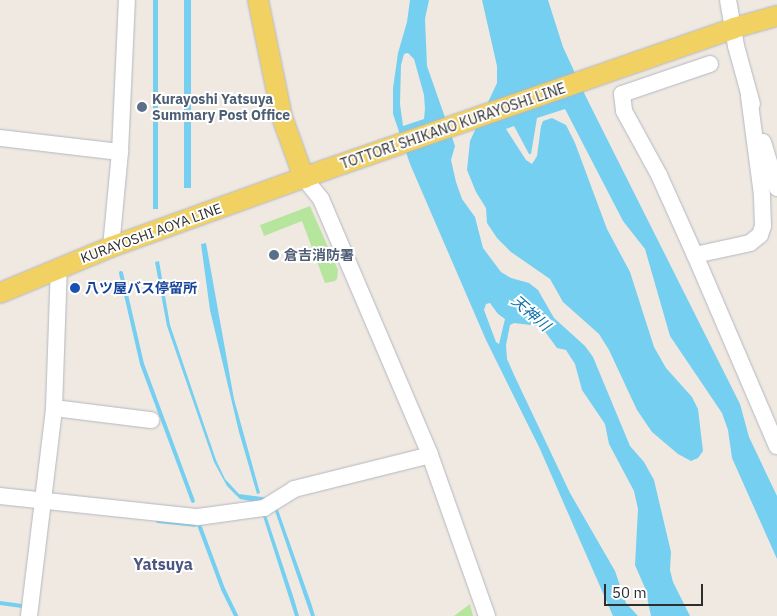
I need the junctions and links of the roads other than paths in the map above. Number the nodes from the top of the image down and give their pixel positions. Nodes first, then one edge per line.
1 (127, 0) edge
2 (258, 0) edge
3 (728, 0) edge
4 (777, 16) edge
5 (729, 30) junction
6 (710, 64) dead end
7 (749, 96) junction
8 (0, 138) edge
9 (120, 152) junction
10 (304, 178) junction
11 (777, 188) edge
12 (111, 247) junction
13 (695, 255) junction
14 (58, 267) junction
15 (0, 294) edge
16 (54, 408) junction
17 (151, 420) dead end
18 (777, 446) edge
19 (430, 455) junction
20 (0, 496) edge
21 (42, 501) junction
22 (29, 616) edge
23 (487, 616) edge

1 - 9 street
2 - 10 main road
3 - 5 street
4 - 5 main road, TOTTORI SHIKANO KURAYOSHI LINE
5 - 7 street
5 - 10 main road, TOTTORI SHIKANO KURAYOSHI LINE
6 - 13 street
7 - 11 street
7 - 13 street
8 - 9 street
9 - 12 street
10 - 12 main road, KURAYOSHI AOYA LINE
10 - 19 street
12 - 14 main road, KURAYOSHI AOYA LINE
13 - 18 street
14 - 15 main road, KURAYOSHI AOYA LINE
14 - 16 street
16 - 17 street
16 - 21 street
19 - 21 street
19 - 23 street
20 - 21 street
21 - 22 street

